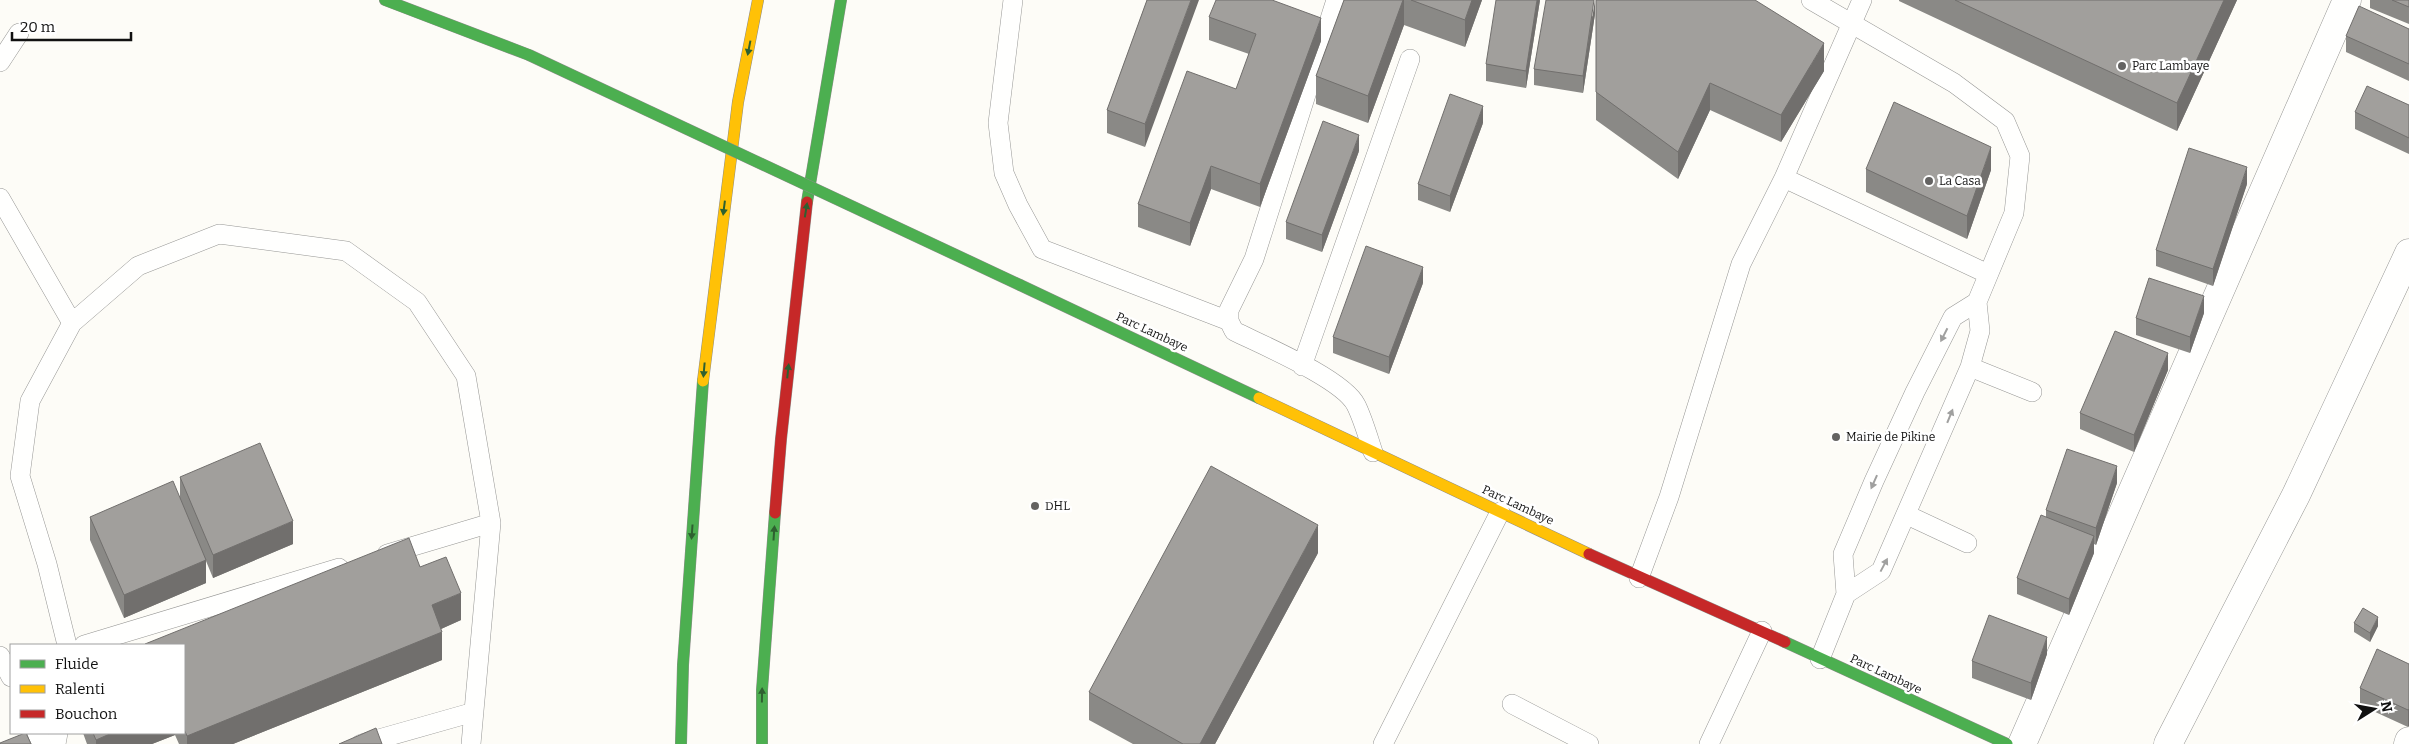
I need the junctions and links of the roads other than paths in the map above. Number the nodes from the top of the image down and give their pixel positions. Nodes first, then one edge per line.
1 (385, 0) edge
2 (758, 0) edge
3 (841, 0) edge
4 (1013, 0) edge
5 (1336, 0) edge
6 (1811, 0) edge
7 (1862, 0) edge
8 (2347, 0) edge
9 (1852, 24) junction
10 (19, 33) dead end
11 (1410, 59) dead end
12 (0, 62) edge
13 (1784, 178) junction
14 (0, 198) edge
15 (2409, 253) edge
16 (1988, 274) junction
17 (1977, 302) junction
18 (1229, 321) junction
19 (72, 323) junction
20 (1302, 366) junction
21 (1970, 367) junction
22 (2032, 392) dead end
23 (1373, 452) junction
24 (1500, 512) junction
25 (1907, 515) junction
26 (491, 523) junction
27 (1967, 543) dead end
28 (1639, 578) junction
29 (1846, 594) junction
30 (1762, 631) junction
31 (66, 644) edge
32 (87, 644) edge
33 (0, 656) edge
34 (1820, 659) junction
35 (10, 675) edge
36 (1512, 704) dead end
37 (474, 712) junction
38 (362, 744) edge
39 (471, 744) edge
40 (681, 744) edge
41 (762, 744) edge
42 (1383, 744) edge
43 (1589, 744) edge
44 (1709, 744) edge
45 (2007, 744) edge
46 (2022, 744) edge
47 (2168, 744) edge

1 - 23 main road, Parc Lambaye, bridge
2 -> 40 main road
41 -> 3 main road
4 - 18 lane
5 - 18 lane
6 - 9 lane
7 - 9 lane
8 - 46 street
9 - 13 lane
9 - 16 lane
10 - 12 lane
11 - 20 lane
13 - 16 lane
13 - 28 lane
14 - 19 lane
15 - 47 street
16 - 17 lane
17 - 21 lane
17 -> 29 lane
18 - 20 lane
19 - 26 lane
19 - 31 lane
20 - 23 lane
21 - 22 lane
25 -> 21 lane
23 - 24 main road, Parc Lambaye
24 - 28 main road, Parc Lambaye
24 - 42 lane
25 - 27 lane
29 -> 25 lane
26 - 32 lane
26 - 37 lane
28 - 30 main road, Parc Lambaye
29 - 34 lane
30 - 34 main road, Parc Lambaye
30 - 44 lane
33 - 35 lane
34 - 45 main road, Parc Lambaye
36 - 43 lane
37 - 38 lane
37 - 39 lane

